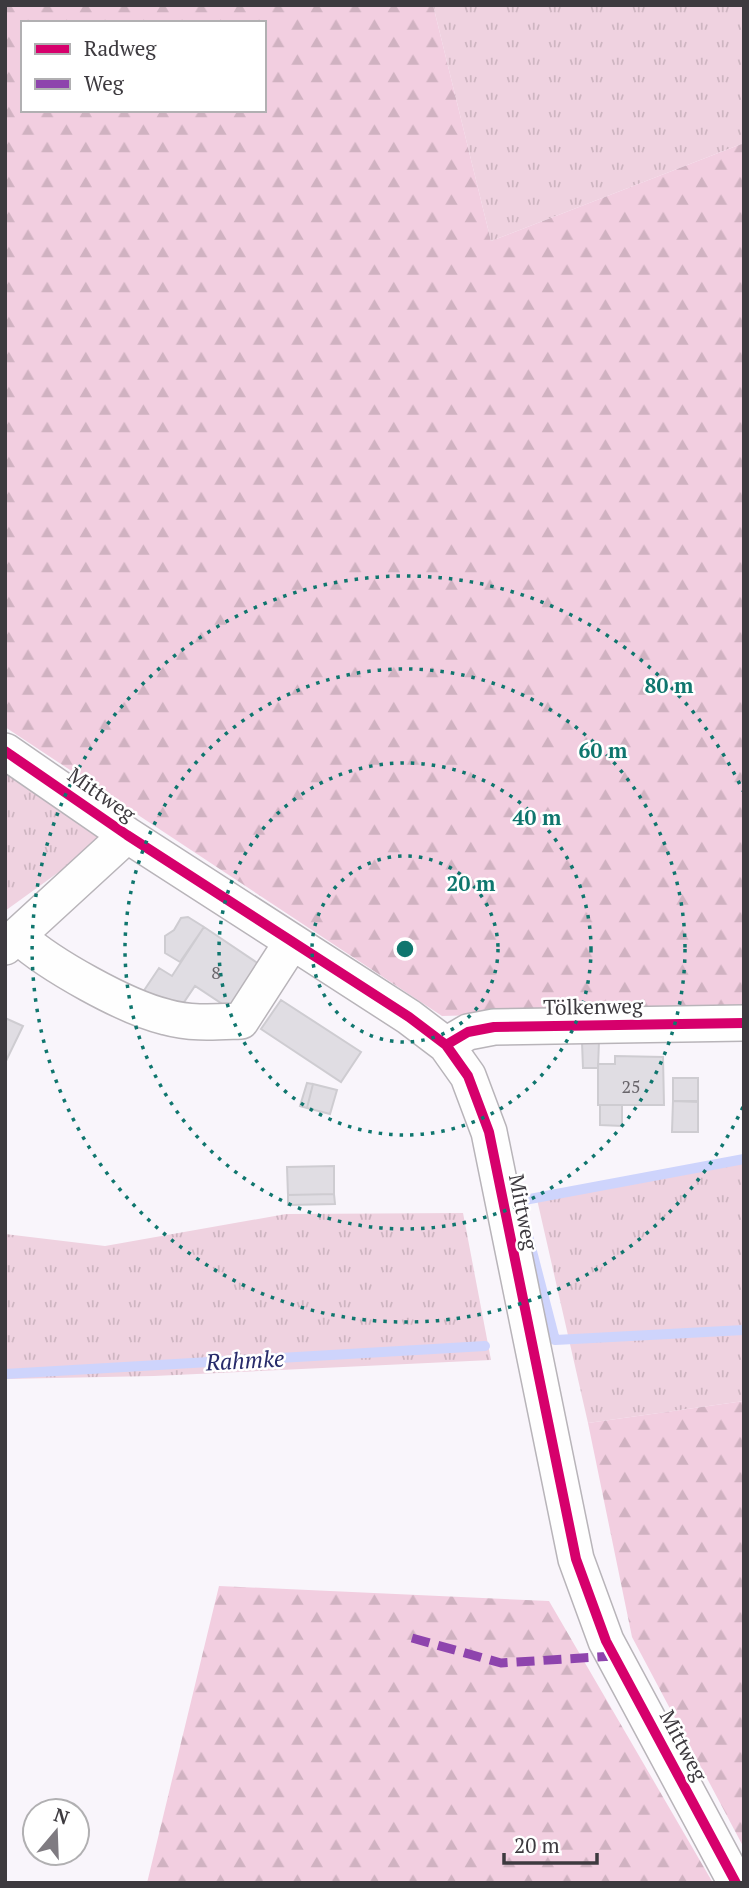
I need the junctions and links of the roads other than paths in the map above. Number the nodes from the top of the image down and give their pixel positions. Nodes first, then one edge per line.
1 (5, 751) edge
2 (127, 835) junction
3 (12, 942) edge
4 (292, 942) junction
5 (744, 1023) edge
6 (446, 1045) junction
7 (736, 1883) edge

1 - 2 street, Mittweg
2 - 3 street
2 - 4 street, Mittweg
3 - 4 street
4 - 6 street, Mittweg
5 - 6 street, Tölkenweg
6 - 7 street, Mittweg

